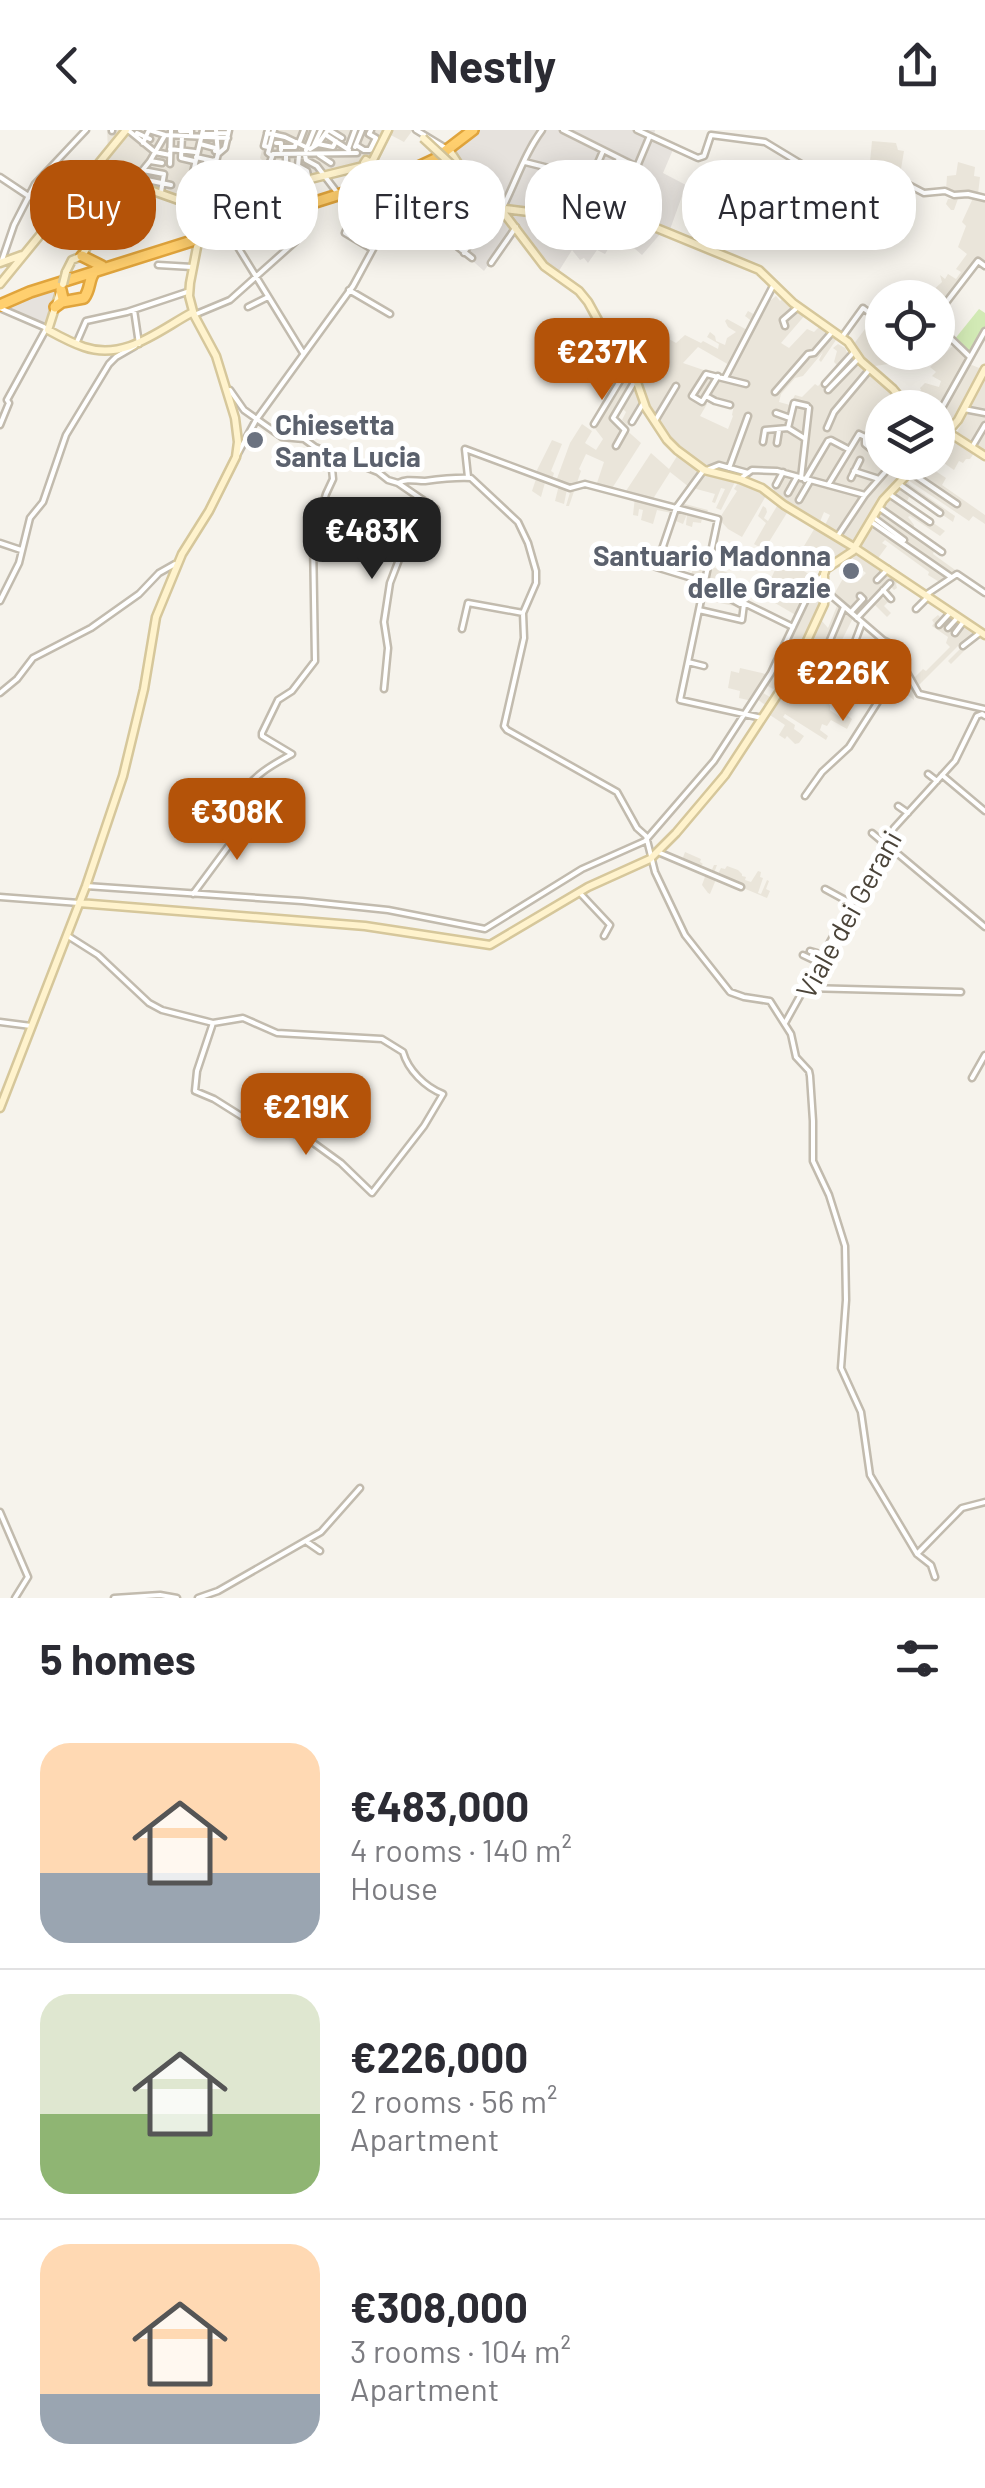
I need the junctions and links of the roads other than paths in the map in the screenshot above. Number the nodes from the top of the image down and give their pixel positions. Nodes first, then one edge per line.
1 (86, 130) edge
2 (294, 130) edge
3 (304, 130) edge
4 (346, 130) edge
5 (359, 130) edge
6 (370, 130) edge
7 (388, 130) edge
8 (415, 130) edge
9 (472, 130) edge
10 (542, 130) edge
11 (563, 130) edge
12 (637, 130) edge
13 (120, 131) edge
14 (324, 131) edge
15 (270, 132) edge
16 (137, 133) edge
17 (170, 133) edge
18 (282, 133) edge
19 (198, 135) edge
20 (222, 136) edge
21 (338, 137) edge
22 (650, 137) junction
23 (295, 141) junction
24 (276, 142) dead end
25 (149, 144) junction
26 (207, 146) junction
27 (604, 150) junction
28 (174, 151) junction
29 (308, 151) junction
30 (448, 152) junction
31 (280, 153) junction
32 (321, 156) junction
33 (361, 156) junction
34 (196, 157) junction
35 (212, 157) junction
36 (618, 158) joint
37 (100, 160) edge
38 (150, 160) edge
39 (195, 160) edge
40 (212, 160) edge
41 (212, 160) edge
42 (273, 160) edge
43 (280, 160) edge
44 (280, 160) edge
45 (305, 160) edge
46 (306, 160) edge
47 (427, 160) edge
48 (438, 160) edge
49 (446, 160) edge
50 (454, 160) edge
51 (526, 160) edge
52 (599, 160) edge
53 (622, 160) edge
54 (640, 160) edge
55 (156, 162) edge
56 (525, 162) edge
57 (162, 164) dead end
58 (170, 164) dead end
59 (331, 164) dead end
60 (318, 167) joint
61 (156, 172) edge
62 (318, 176) edge
63 (324, 176) junction
64 (0, 178) edge
65 (156, 181) edge
66 (164, 182) junction
67 (171, 185) dead end
68 (338, 191) edge
69 (156, 192) joint
70 (28, 197) junction
71 (176, 197) edge
72 (985, 198) edge
73 (318, 199) edge
74 (505, 205) edge
75 (505, 212) edge
76 (274, 214) joint
77 (516, 227) junction
78 (662, 230) edge
79 (176, 245) edge
80 (30, 248) edge
81 (89, 250) edge
82 (195, 250) edge
83 (240, 250) edge
84 (286, 250) edge
85 (371, 250) edge
86 (461, 250) edge
87 (464, 252) joint
88 (86, 258) junction
89 (472, 258) dead end
90 (491, 262) dead end
91 (9, 263) edge
92 (158, 265) dead end
93 (192, 266) junction
94 (985, 266) edge
95 (96, 273) junction
96 (73, 274) junction
97 (256, 277) junction
98 (0, 284) edge
99 (774, 284) junction
100 (349, 290) junction
101 (955, 291) edge
102 (187, 294) junction
103 (26, 296) dead end
104 (61, 296) junction
105 (268, 297) junction
106 (0, 305) edge
107 (248, 307) dead end
108 (798, 307) junction
109 (865, 309) edge
110 (134, 310) junction
111 (194, 314) junction
112 (390, 314) dead end
113 (786, 326) dead end
114 (47, 329) junction
115 (834, 331) junction
116 (985, 331) edge
117 (842, 337) junction
118 (955, 342) edge
119 (76, 344) junction
120 (137, 344) junction
121 (303, 354) junction
122 (856, 355) junction
123 (971, 358) junction
124 (865, 364) edge
125 (629, 366) junction
126 (985, 369) edge
127 (869, 370) edge
128 (871, 370) edge
129 (718, 376) junction
130 (725, 378) junction
131 (636, 379) junction
132 (224, 382) junction
133 (746, 384) dead end
134 (824, 384) dead end
135 (676, 386) dead end
136 (828, 390) dead end
137 (895, 390) edge
138 (952, 390) edge
139 (775, 392) dead end
140 (706, 396) junction
141 (644, 402) junction
142 (730, 405) dead end
143 (809, 407) junction
144 (964, 408) junction
145 (819, 409) dead end
146 (985, 413) edge
147 (776, 414) dead end
148 (748, 416) dead end
149 (790, 418) junction
150 (256, 420) junction
151 (655, 421) junction
152 (955, 421) edge
153 (632, 422) dead end
154 (594, 424) dead end
155 (0, 425) edge
156 (985, 425) edge
157 (788, 428) junction
158 (826, 428) dead end
159 (779, 430) junction
160 (865, 437) joint
161 (955, 437) edge
162 (804, 438) junction
163 (762, 442) dead end
164 (777, 443) dead end
165 (865, 445) edge
166 (616, 446) dead end
167 (972, 447) junction
168 (848, 449) junction
169 (336, 456) junction
170 (985, 456) edge
171 (236, 457) junction
172 (860, 460) dead end
173 (729, 468) junction
174 (705, 471) junction
175 (854, 471) junction
176 (783, 472) junction
177 (865, 475) edge
178 (746, 476) junction
179 (468, 478) junction
180 (851, 478) dead end
181 (803, 479) junction
182 (878, 480) edge
183 (903, 480) edge
184 (922, 480) edge
185 (398, 483) junction
186 (899, 484) junction
187 (828, 485) junction
188 (776, 486) dead end
189 (788, 493) dead end
190 (865, 494) junction
191 (890, 494) junction
192 (800, 500) dead end
193 (957, 504) dead end
194 (676, 508) junction
195 (879, 508) junction
196 (940, 512) dead end
197 (872, 519) junction
198 (930, 522) dead end
199 (837, 536) junction
200 (904, 540) dead end
201 (0, 542) edge
202 (853, 548) junction
203 (20, 550) junction
204 (942, 552) dead end
205 (178, 563) junction
206 (888, 569) junction
207 (824, 574) junction
208 (952, 577) junction
209 (877, 580) dead end
210 (705, 583) junction
211 (890, 583) dead end
212 (825, 589) junction
213 (883, 590) junction
214 (985, 593) edge
215 (928, 595) junction
216 (860, 596) dead end
217 (891, 599) dead end
218 (0, 601) edge
219 (744, 604) junction
220 (844, 607) junction
221 (916, 609) dead end
222 (699, 610) junction
223 (850, 612) junction
224 (523, 614) junction
225 (958, 617) junction
226 (857, 618) junction
227 (862, 623) junction
228 (939, 625) dead end
229 (794, 628) junction
230 (948, 628) dead end
231 (462, 629) dead end
232 (955, 633) dead end
233 (983, 634) edge
234 (830, 640) dead end
235 (964, 646) dead end
236 (799, 658) junction
237 (688, 662) junction
238 (902, 664) junction
239 (704, 666) dead end
240 (384, 689) dead end
241 (0, 693) edge
242 (985, 712) edge
243 (743, 715) junction
244 (762, 718) junction
245 (954, 746) dead end
246 (960, 751) junction
247 (937, 768) dead end
248 (928, 774) dead end
249 (942, 775) junction
250 (934, 782) junction
251 (805, 796) dead end
252 (898, 809) dead end
253 (985, 811) edge
254 (907, 814) junction
255 (887, 822) dead end
256 (894, 828) junction
257 (872, 832) dead end
258 (647, 839) junction
259 (879, 847) junction
260 (658, 852) junction
261 (650, 859) junction
262 (86, 886) junction
263 (741, 887) dead end
264 (826, 889) dead end
265 (579, 892) junction
266 (193, 894) junction
267 (0, 897) edge
268 (79, 903) junction
269 (851, 905) junction
270 (985, 927) edge
271 (830, 928) dead end
272 (836, 932) junction
273 (68, 936) junction
274 (604, 936) dead end
275 (810, 951) dead end
276 (804, 955) dead end
277 (822, 957) junction
278 (806, 988) junction
279 (961, 992) dead end
280 (792, 995) dead end
281 (800, 1000) junction
282 (36, 1018) junction
283 (784, 1018) junction
284 (0, 1022) edge
285 (214, 1023) junction
286 (985, 1055) edge
287 (972, 1078) dead end
288 (0, 1108) edge
289 (360, 1488) dead end
290 (985, 1502) edge
291 (0, 1512) edge
292 (306, 1541) junction
293 (320, 1551) dead end
294 (918, 1554) junction
295 (934, 1577) dead end
296 (15, 1598) edge
297 (114, 1598) edge
298 (177, 1598) edge
299 (198, 1598) edge

1 - 70 street
2 - 23 street
3 - 23 street
4 - 21 street
5 - 33 street
5 - 33 street
6 - 33 street
7 - 33 main road
8 - 30 street
8 - 49 main road, bridge
9 - 30 main road
9 - 73 highway
10 - 51 street
11 - 27 street
12 - 22 street
13 - 16 street
13 - 37 main road
14 - 21 street
14 - 29 street
14 - 29 street
15 - 18 street
15 - 31 street
16 - 25 street
17 - 19 street
17 - 25 street
17 - 25 street
17 - 28 street
17 - 28 street
18 - 23 street
19 - 20 street
19 - 26 street
19 - 34 street
20 - 35 street
21 - 29 street
21 - 33 street
22 - 54 street
22 - 72 street
23 - 29 street
23 - 31 street
24 - 31 street
25 - 28 street
25 - 38 street
26 - 35 street
26 - 35 street
27 - 36 street
27 - 52 street
28 - 34 street
28 - 34 street
28 - 58 street
29 - 31 street
29 - 32 street
29 - 45 street
29 - 46 street
30 - 47 main road
30 - 48 main road
30 - 50 main road
31 - 42 street
31 - 43 street
31 - 44 street
32 - 33 street
32 - 59 street
32 - 60 street
33 - 63 main road
34 - 35 street
34 - 39 street
35 - 40 street
35 - 41 street
36 - 53 street
55 - 57 street
56 - 74 street
60 - 63 street
61 - 66 street
62 - 63 main road
63 - 68 street
64 - 70 street
65 - 66 street
66 - 67 street
66 - 69 street
69 - 71 main road
70 - 91 street
75 - 77 main road
76 - 76 main road, bridge
77 - 90 street
77 - 125 main road
78 - 99 main road
79 - 95 highway
80 - 91 main road
81 - 88 main road
82 - 93 main road
83 - 97 street
84 - 97 street
85 - 100 street
86 - 87 street
87 - 89 street
88 - 95 highway
88 - 96 highway
91 - 98 main road
92 - 93 street
93 - 102 main road
94 - 101 street
95 - 96 highway
95 - 96 highway
95 - 104 highway
96 - 104 highway
96 - 106 highway
97 - 105 street
97 - 111 street
99 - 108 main road
99 - 130 street
100 - 112 street
100 - 121 street
102 - 110 street
102 - 111 main road
103 - 106 street
104 - 106 highway
104 - 114 main road
105 - 107 street
105 - 121 street
106 - 114 street
108 - 113 street
108 - 115 main road
109 - 117 street
110 - 119 street
110 - 120 street
111 - 120 main road
111 - 132 main road
114 - 119 main road
114 - 155 street
115 - 117 main road
115 - 139 street
116 - 123 street
117 - 122 main road
118 - 123 street
119 - 120 main road
120 - 203 street
121 - 150 street
122 - 124 main road
122 - 134 street
122 - 136 street
123 - 138 street
125 - 131 main road
125 - 154 street
126 - 144 main road
127 - 158 street
128 - 137 main road
129 - 130 street
129 - 140 street
129 - 140 street
130 - 133 street
131 - 141 main road
131 - 166 street
132 - 150 street
132 - 171 main road
135 - 151 street
140 - 142 street
141 - 151 main road
141 - 153 street
143 - 145 street
143 - 149 street
143 - 162 street
144 - 146 street
144 - 152 main road
147 - 149 street
148 - 173 street
149 - 157 street
150 - 169 street
150 - 171 street
151 - 174 main road
156 - 167 street
157 - 159 street
157 - 162 street
159 - 163 street
159 - 164 street
160 - 165 street
160 - 168 street
161 - 167 main road
162 - 181 street
167 - 170 main road
168 - 181 street
168 - 187 street
169 - 185 street
169 - 266 street
171 - 205 main road
172 - 175 street
173 - 174 street
173 - 178 street
174 - 178 main road
174 - 194 street
175 - 177 street
175 - 180 street
176 - 178 street
176 - 181 street
176 - 188 street
178 - 199 main road
179 - 185 street
179 - 194 street
179 - 224 street
181 - 187 street
181 - 189 street
181 - 192 street
182 - 190 street
183 - 186 main road
184 - 193 street
185 - 240 street
186 - 191 main road
186 - 196 street
187 - 190 street
190 - 199 street
191 - 195 main road
191 - 198 street
194 - 210 street
194 - 210 street
195 - 197 main road
195 - 204 street
197 - 200 street
197 - 202 main road
197 - 208 street
199 - 202 main road
201 - 203 street
202 - 206 main road
202 - 207 main road
203 - 218 street
205 - 241 street
205 - 262 main road
206 - 209 street
206 - 215 main road
207 - 212 main road
207 - 229 street
208 - 214 street
208 - 215 street
210 - 219 street
210 - 222 street
211 - 213 street
212 - 220 street
212 - 236 main road
213 - 217 street
213 - 226 street
215 - 221 street
215 - 225 main road
216 - 223 street
219 - 222 street
219 - 229 street
220 - 223 street
220 - 234 street
222 - 237 street
223 - 226 street
224 - 231 street
224 - 258 street
225 - 228 street
225 - 230 street
225 - 232 street
225 - 233 main road
226 - 227 street
227 - 236 street
227 - 238 street
229 - 243 street
233 - 235 street
236 - 244 main road
237 - 239 street
237 - 243 street
238 - 242 street
238 - 251 street
242 - 246 street, Viale dei Gerani
243 - 244 street
243 - 258 street
244 - 260 main road
245 - 246 street
246 - 249 street, Viale dei Gerani
247 - 249 street
248 - 250 street
249 - 250 street, Viale dei Gerani
249 - 253 street
250 - 254 street, Viale dei Gerani
252 - 254 street
254 - 256 street, Viale dei Gerani
255 - 256 street
256 - 259 street, Viale dei Gerani
257 - 259 street
258 - 261 street
258 - 266 street
259 - 269 street, Viale dei Gerani
259 - 270 street
260 - 261 main road
260 - 263 street
261 - 265 main road
261 - 283 street
262 - 266 street
262 - 268 main road
264 - 269 street
265 - 268 main road
265 - 274 street
267 - 268 street
268 - 273 main road
269 - 272 street, Viale dei Gerani
271 - 272 street
272 - 277 street, Viale dei Gerani
273 - 282 main road
273 - 285 street
275 - 277 street
276 - 277 street
277 - 278 street, Viale dei Gerani
278 - 279 street
278 - 281 street, Viale dei Gerani
280 - 281 street
281 - 283 street, Viale dei Gerani
282 - 284 street
282 - 288 main road
283 - 294 street
285 - 285 street
286 - 287 street
289 - 292 street
290 - 294 street
291 - 296 street
292 - 293 street
292 - 299 street
294 - 295 street
297 - 298 street

